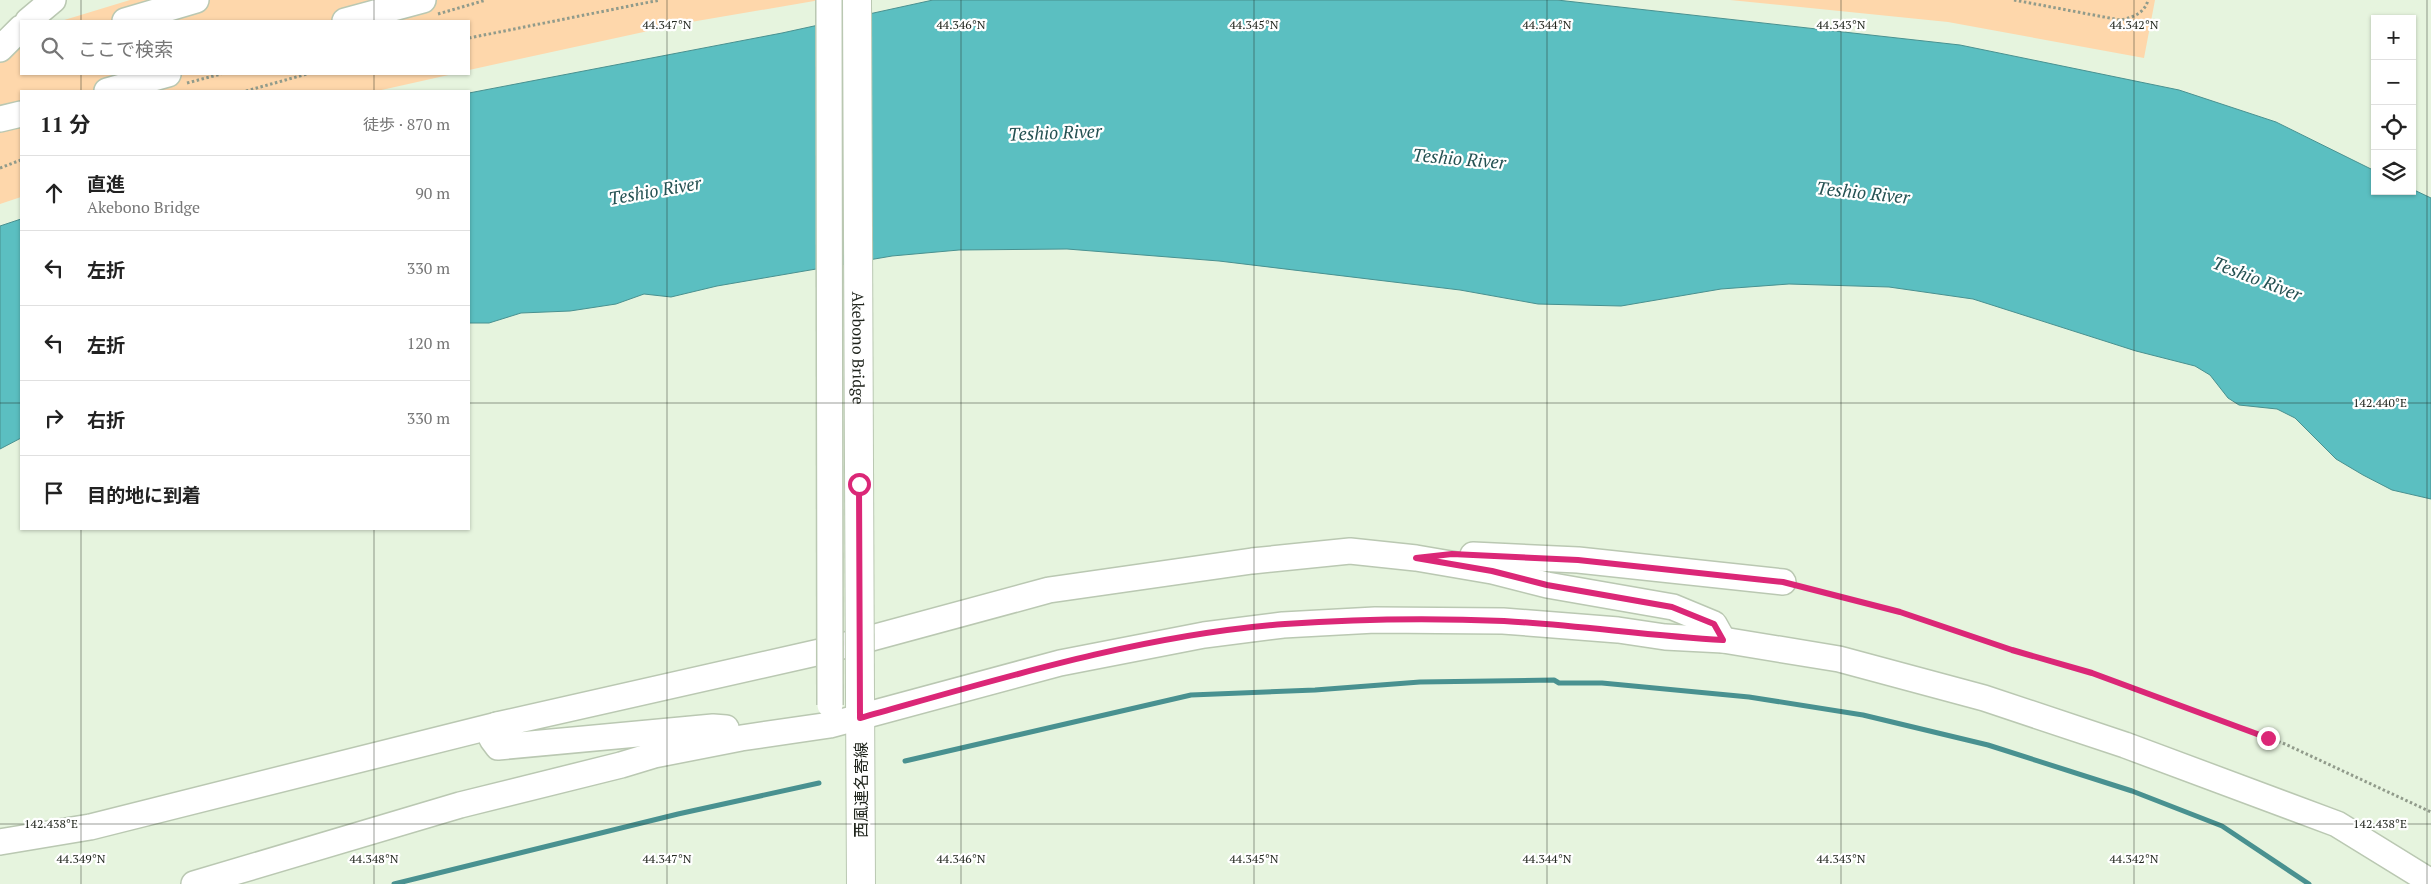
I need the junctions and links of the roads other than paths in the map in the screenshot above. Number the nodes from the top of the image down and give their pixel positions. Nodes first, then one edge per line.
1 (53, 0) edge
2 (196, 0) edge
3 (829, 0) edge
4 (857, 0) edge
5 (427, 8) edge
6 (29, 20) edge
7 (128, 20) edge
8 (351, 20) edge
9 (20, 29) edge
10 (0, 49) edge
11 (20, 52) edge
12 (0, 58) edge
13 (164, 75) edge
14 (110, 90) edge
15 (20, 114) edge
16 (0, 119) edge
17 (1416, 558) junction
18 (1783, 582) road end
19 (1723, 640) junction
20 (860, 707) junction
21 (830, 715) junction
22 (497, 725) junction
23 (741, 738) junction
24 (0, 842) edge
25 (2431, 882) edge
26 (194, 884) edge
27 (861, 884) edge

1 - 6 lane
2 - 7 lane
3 - 21 lane, bridge
4 - 20 main road, Akebono Bridge, bridge
5 - 8 lane
9 - 10 lane
11 - 12 lane
13 - 14 lane
15 - 16 lane
17 - 18 lane
17 - 19 lane
17 - 22 lane
19 - 20 lane
19 - 25 lane
20 - 21 lane
20 - 27 main road, 西風連名寄線
21 - 23 lane
22 - 23 lane
22 - 24 lane
23 - 26 lane

